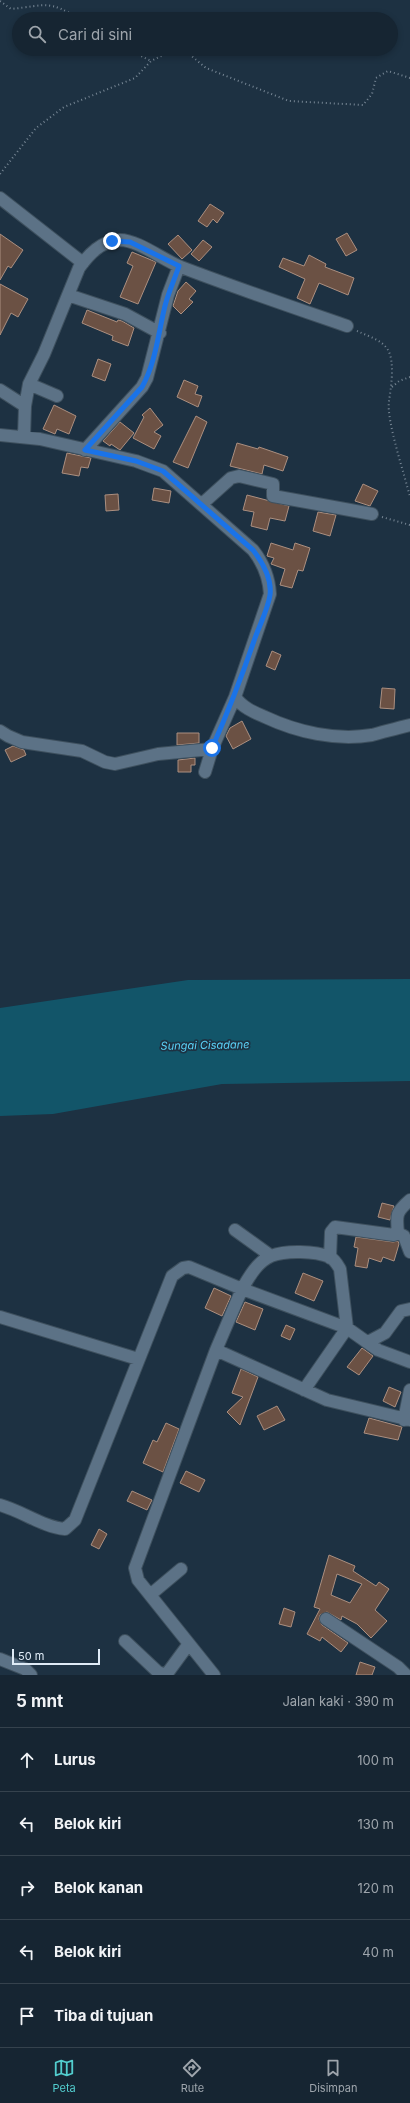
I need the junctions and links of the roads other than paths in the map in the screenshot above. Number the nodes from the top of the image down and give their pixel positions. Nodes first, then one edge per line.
1 (0, 198) edge
2 (83, 263) junction
3 (179, 266) junction
4 (68, 295) junction
5 (347, 326) road end
6 (160, 333) junction
7 (29, 384) junction
8 (0, 390) edge
9 (57, 396) dead end
10 (25, 406) junction
11 (0, 435) edge
12 (24, 437) junction
13 (85, 450) junction
14 (202, 504) junction
15 (372, 514) road end
16 (235, 697) junction
17 (410, 725) edge
18 (0, 731) edge
19 (212, 748) junction
20 (205, 772) dead end
21 (410, 1200) edge
22 (235, 1230) dead end
23 (398, 1233) junction
24 (410, 1252) edge
25 (271, 1256) junction
26 (330, 1258) junction
27 (242, 1289) junction
28 (410, 1309) edge
29 (1, 1322) edge
30 (347, 1328) junction
31 (368, 1342) junction
32 (216, 1350) junction
33 (138, 1359) junction
34 (410, 1362) edge
35 (304, 1390) junction
36 (410, 1390) edge
37 (407, 1420) edge
38 (0, 1505) edge
39 (181, 1570) dead end
40 (150, 1595) junction
41 (326, 1619) dead end
42 (125, 1642) dead end
43 (188, 1645) junction
44 (0, 1659) edge
45 (31, 1675) edge
46 (214, 1675) edge
47 (406, 1675) edge

1 - 2 street
2 - 3 street
2 - 4 street
3 - 5 street
3 - 6 street
4 - 6 street
4 - 7 street
6 - 13 street
7 - 9 street
7 - 10 street
8 - 10 street
10 - 12 street
11 - 12 street
12 - 13 street
13 - 14 street
14 - 15 street
14 - 16 street
16 - 17 street
16 - 19 street
18 - 19 street
19 - 20 street
21 - 23 street
22 - 25 street
23 - 24 street
23 - 26 street
25 - 26 street
25 - 27 street
26 - 30 street
27 - 30 street
27 - 32 street
27 - 33 street
28 - 31 street
29 - 33 street
30 - 31 street
30 - 35 street
31 - 34 street
32 - 35 street
32 - 40 street
33 - 38 street
35 - 37 street
36 - 37 street
39 - 40 street
40 - 43 street
41 - 47 street
42 - 43 street
43 - 46 street
44 - 45 street

